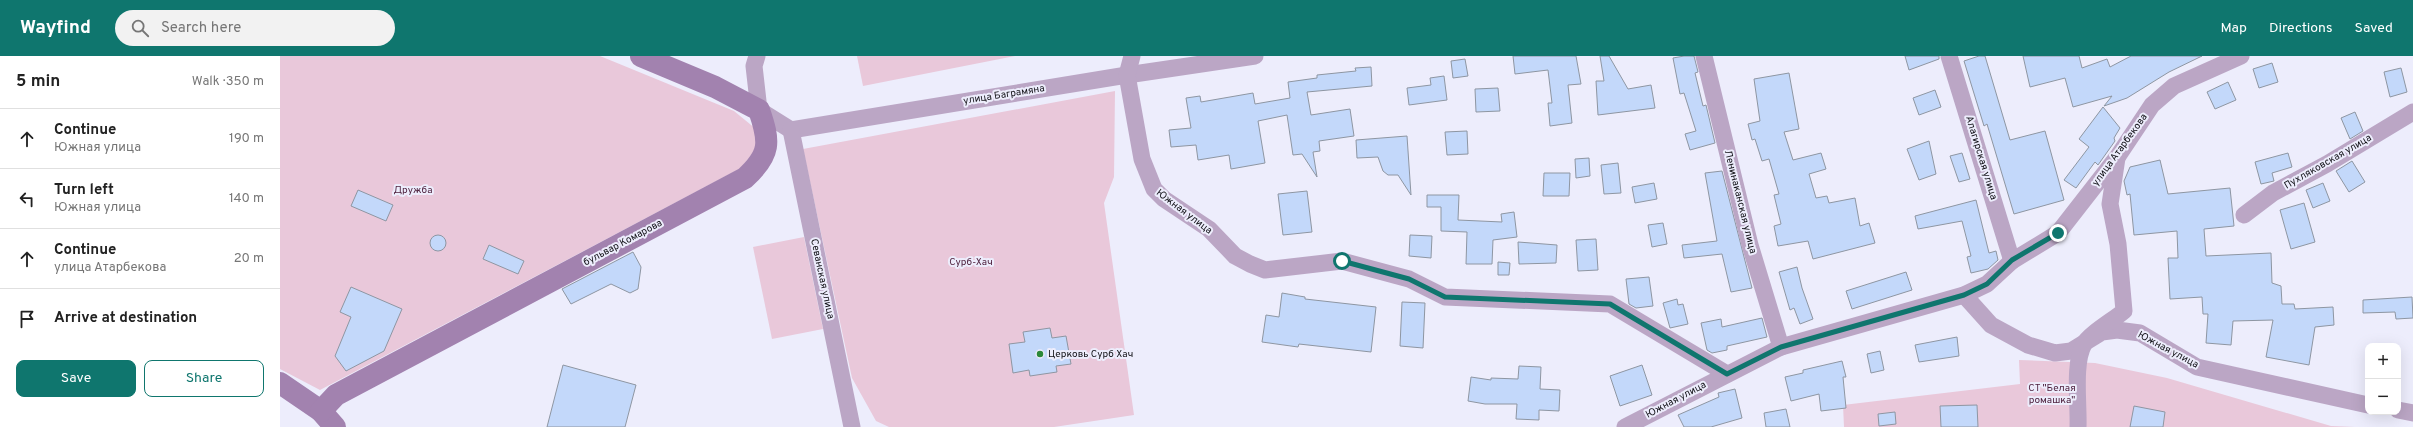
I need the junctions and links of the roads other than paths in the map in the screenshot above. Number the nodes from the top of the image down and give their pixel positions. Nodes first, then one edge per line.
1 (641, 56) edge
2 (757, 56) edge
3 (1132, 56) edge
4 (1255, 56) edge
5 (1704, 56) edge
6 (1949, 56) edge
7 (2241, 56) edge
8 (1127, 75) junction
9 (759, 110) junction
10 (2413, 112) edge
11 (791, 130) junction
12 (2118, 156) junction
13 (2244, 215) dead end
14 (2012, 260) junction
15 (1964, 295) junction
16 (2084, 343) junction
17 (1781, 347) junction
18 (1727, 374) junction
19 (280, 383) edge
20 (2365, 404) edge
21 (321, 411) junction
22 (2401, 411) edge
23 (2413, 413) edge
24 (853, 426) edge
25 (336, 427) edge
26 (1625, 427) edge
27 (2078, 427) edge

1 - 9 street
2 - 9 street
3 - 8 street
4 - 8 street, улица Баграмяна
5 - 17 street, Ленинаканская улица
6 - 14 street, Алагирская улица
7 - 12 street, улица Атарбекова
8 - 11 street, улица Баграмяна
8 - 18 street, Южная улица
9 - 11 street
9 - 21 street, бульвар Комарова
10 - 13 street, Пухляковская улица
11 - 24 street, Севанская улица
12 - 14 street, улица Атарбекова
12 - 16 street
14 - 15 street, Южная улица
15 - 16 street, Южная улица
15 - 17 street, Южная улица
16 - 20 street, Южная улица
16 - 27 street
17 - 18 street, Южная улица
18 - 26 street, Южная улица
19 - 21 street
21 - 25 street
22 - 23 street

